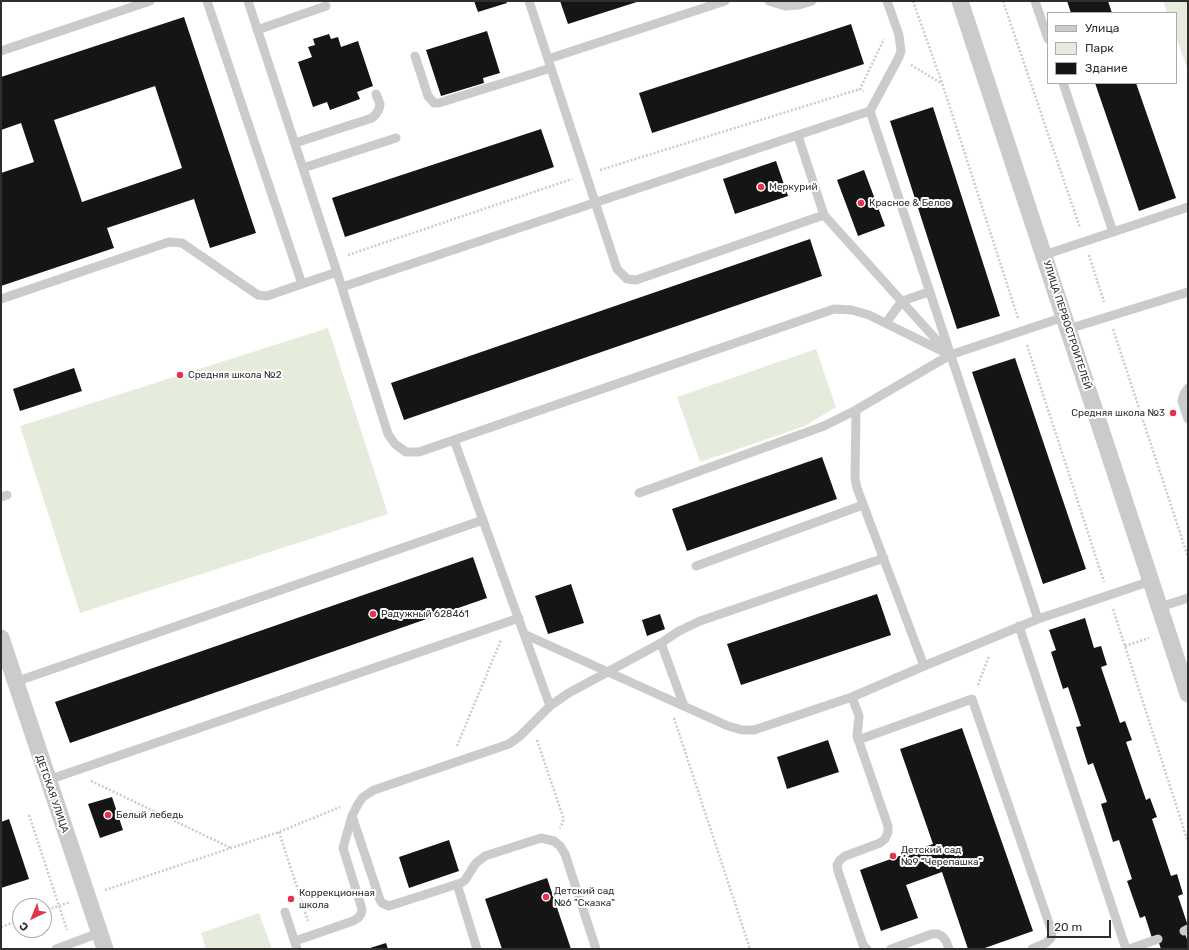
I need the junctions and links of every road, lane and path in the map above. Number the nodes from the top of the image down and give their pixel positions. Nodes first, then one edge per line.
1 (150, 1) edge
2 (207, 1) edge
3 (248, 1) edge
4 (529, 1) edge
5 (725, 1) edge
6 (769, 1) edge
7 (812, 1) edge
8 (887, 1) edge
9 (913, 1) edge
10 (960, 1) edge
11 (1003, 1) edge
12 (1035, 1) edge
13 (326, 6) dead end
14 (257, 30) junction
15 (887, 32) dead end
16 (1047, 36) edge
17 (1, 51) edge
18 (416, 56) dead end
19 (548, 59) junction
20 (550, 68) junction
21 (1063, 84) edge
22 (376, 94) dead end
23 (870, 112) junction
24 (798, 136) junction
25 (396, 138) dead end
26 (295, 143) junction
27 (303, 168) junction
28 (594, 203) junction
29 (1188, 207) edge
30 (824, 215) junction
31 (1113, 232) junction
32 (1085, 242) junction
33 (1044, 255) junction
34 (337, 272) junction
35 (302, 284) junction
36 (342, 287) junction
37 (929, 292) junction
38 (1188, 292) edge
39 (1, 299) edge
40 (902, 301) junction
41 (1109, 316) junction
42 (886, 323) junction
43 (1066, 323) junction
44 (1022, 331) junction
45 (950, 355) junction
46 (1188, 388) edge
47 (856, 410) junction
48 (1188, 419) edge
49 (454, 440) junction
50 (639, 493) dead end
51 (863, 505) junction
52 (483, 520) junction
53 (1188, 557) edge
54 (884, 558) junction
55 (696, 566) dead end
56 (1151, 581) junction
57 (1108, 595) junction
58 (1188, 598) edge
59 (1160, 607) junction
60 (519, 618) junction
61 (1038, 618) junction
62 (509, 621) junction
63 (1019, 626) junction
64 (526, 635) junction
65 (997, 635) junction
66 (1, 638) edge
67 (661, 643) junction
68 (924, 666) junction
69 (606, 672) junction
70 (15, 682) junction
71 (1188, 694) edge
72 (852, 697) junction
73 (972, 699) junction
74 (550, 706) junction
75 (684, 706) junction
76 (674, 718) dead end
77 (532, 724) junction
78 (858, 740) junction
79 (449, 765) junction
80 (71, 772) junction
81 (48, 780) junction
82 (364, 797) junction
83 (29, 814) dead end
84 (352, 816) junction
85 (279, 832) junction
86 (554, 841) junction
87 (1188, 842) edge
88 (232, 848) junction
89 (457, 884) junction
90 (87, 896) junction
91 (59, 906) junction
92 (52, 908) edge
93 (285, 912) dead end
94 (12, 923) edge
95 (1, 927) edge
96 (312, 935) junction
97 (1158, 939) dead end
98 (102, 941) edge
99 (72, 943) junction
100 (296, 945) edge
101 (56, 949) edge
102 (478, 949) edge
103 (596, 949) edge
104 (750, 949) edge
105 (866, 949) edge
106 (891, 949) edge
107 (949, 949) edge
108 (1032, 949) edge
109 (1127, 949) edge

1 - 17 lane
2 - 35 lane
3 - 14 lane
4 - 19 lane
5 - 19 lane
6 - 7 lane
8 - 23 lane
9 - 44 path
10 - 33 street, УЛИЦА ПЕРВОСТРОИТЕЛЕЙ
11 - 32 path
12 - 16 lane
13 - 14 lane
14 - 26 lane
15 - 23 path
18 - 20 lane
19 - 20 lane
20 - 28 lane
21 - 31 lane
22 - 26 lane
23 - 24 lane
23 - 37 lane
24 - 28 lane
24 - 30 lane
25 - 27 lane
26 - 27 lane
27 - 34 lane
28 - 30 lane
28 - 36 lane
29 - 31 lane
30 - 40 lane
31 - 32 lane
32 - 33 lane
32 - 41 path
33 - 43 street, УЛИЦА ПЕРВОСТРОИТЕЛЕЙ
34 - 35 lane
34 - 36 lane
35 - 39 lane
36 - 49 lane
37 - 40 lane
37 - 45 lane
38 - 41 lane
40 - 42 lane
40 - 45 lane
41 - 43 lane
41 - 53 path
42 - 45 lane
42 - 49 lane
43 - 44 lane
43 - 56 street, УЛИЦА ПЕРВОСТРОИТЕЛЕЙ
44 - 45 lane
44 - 57 path
45 - 47 lane
45 - 61 lane
46 - 48 lane
47 - 50 lane
47 - 51 lane
49 - 52 lane
51 - 54 lane
51 - 55 lane
52 - 60 lane
52 - 70 lane
54 - 67 lane
54 - 68 lane
56 - 57 lane
56 - 59 street, УЛИЦА ПЕРВОСТРОИТЕЛЕЙ
57 - 61 lane
57 - 87 path
58 - 59 lane
59 - 71 street, УЛИЦА ПЕРВОСТРОИТЕЛЕЙ
60 - 62 lane
60 - 64 lane
61 - 63 lane
62 - 79 path
62 - 80 lane
63 - 65 lane
63 - 109 lane
64 - 69 lane
64 - 74 lane
65 - 68 lane
65 - 73 path
66 - 70 street, ДЕТСКАЯ УЛИЦА
67 - 69 lane
67 - 75 lane
68 - 72 lane
69 - 74 lane
69 - 75 lane
70 - 81 street, ДЕТСКАЯ УЛИЦА
72 - 75 lane
72 - 78 lane
73 - 78 lane
73 - 108 lane
74 - 77 lane
76 - 104 path
77 - 79 lane
77 - 86 path
78 - 105 lane
79 - 82 lane
80 - 81 lane
80 - 88 path
81 - 90 street, ДЕТСКАЯ УЛИЦА
82 - 84 lane
82 - 85 path
83 - 91 path
84 - 89 lane
84 - 96 lane
85 - 88 path
85 - 96 path
86 - 89 lane
86 - 103 lane
88 - 90 path
89 - 102 lane
90 - 91 path
90 - 98 street, ДЕТСКАЯ УЛИЦА
91 - 92 path
91 - 99 path
93 - 100 lane
94 - 95 path
96 - 100 lane
97 - 109 lane
98 - 99 lane
99 - 101 lane
106 - 107 lane

